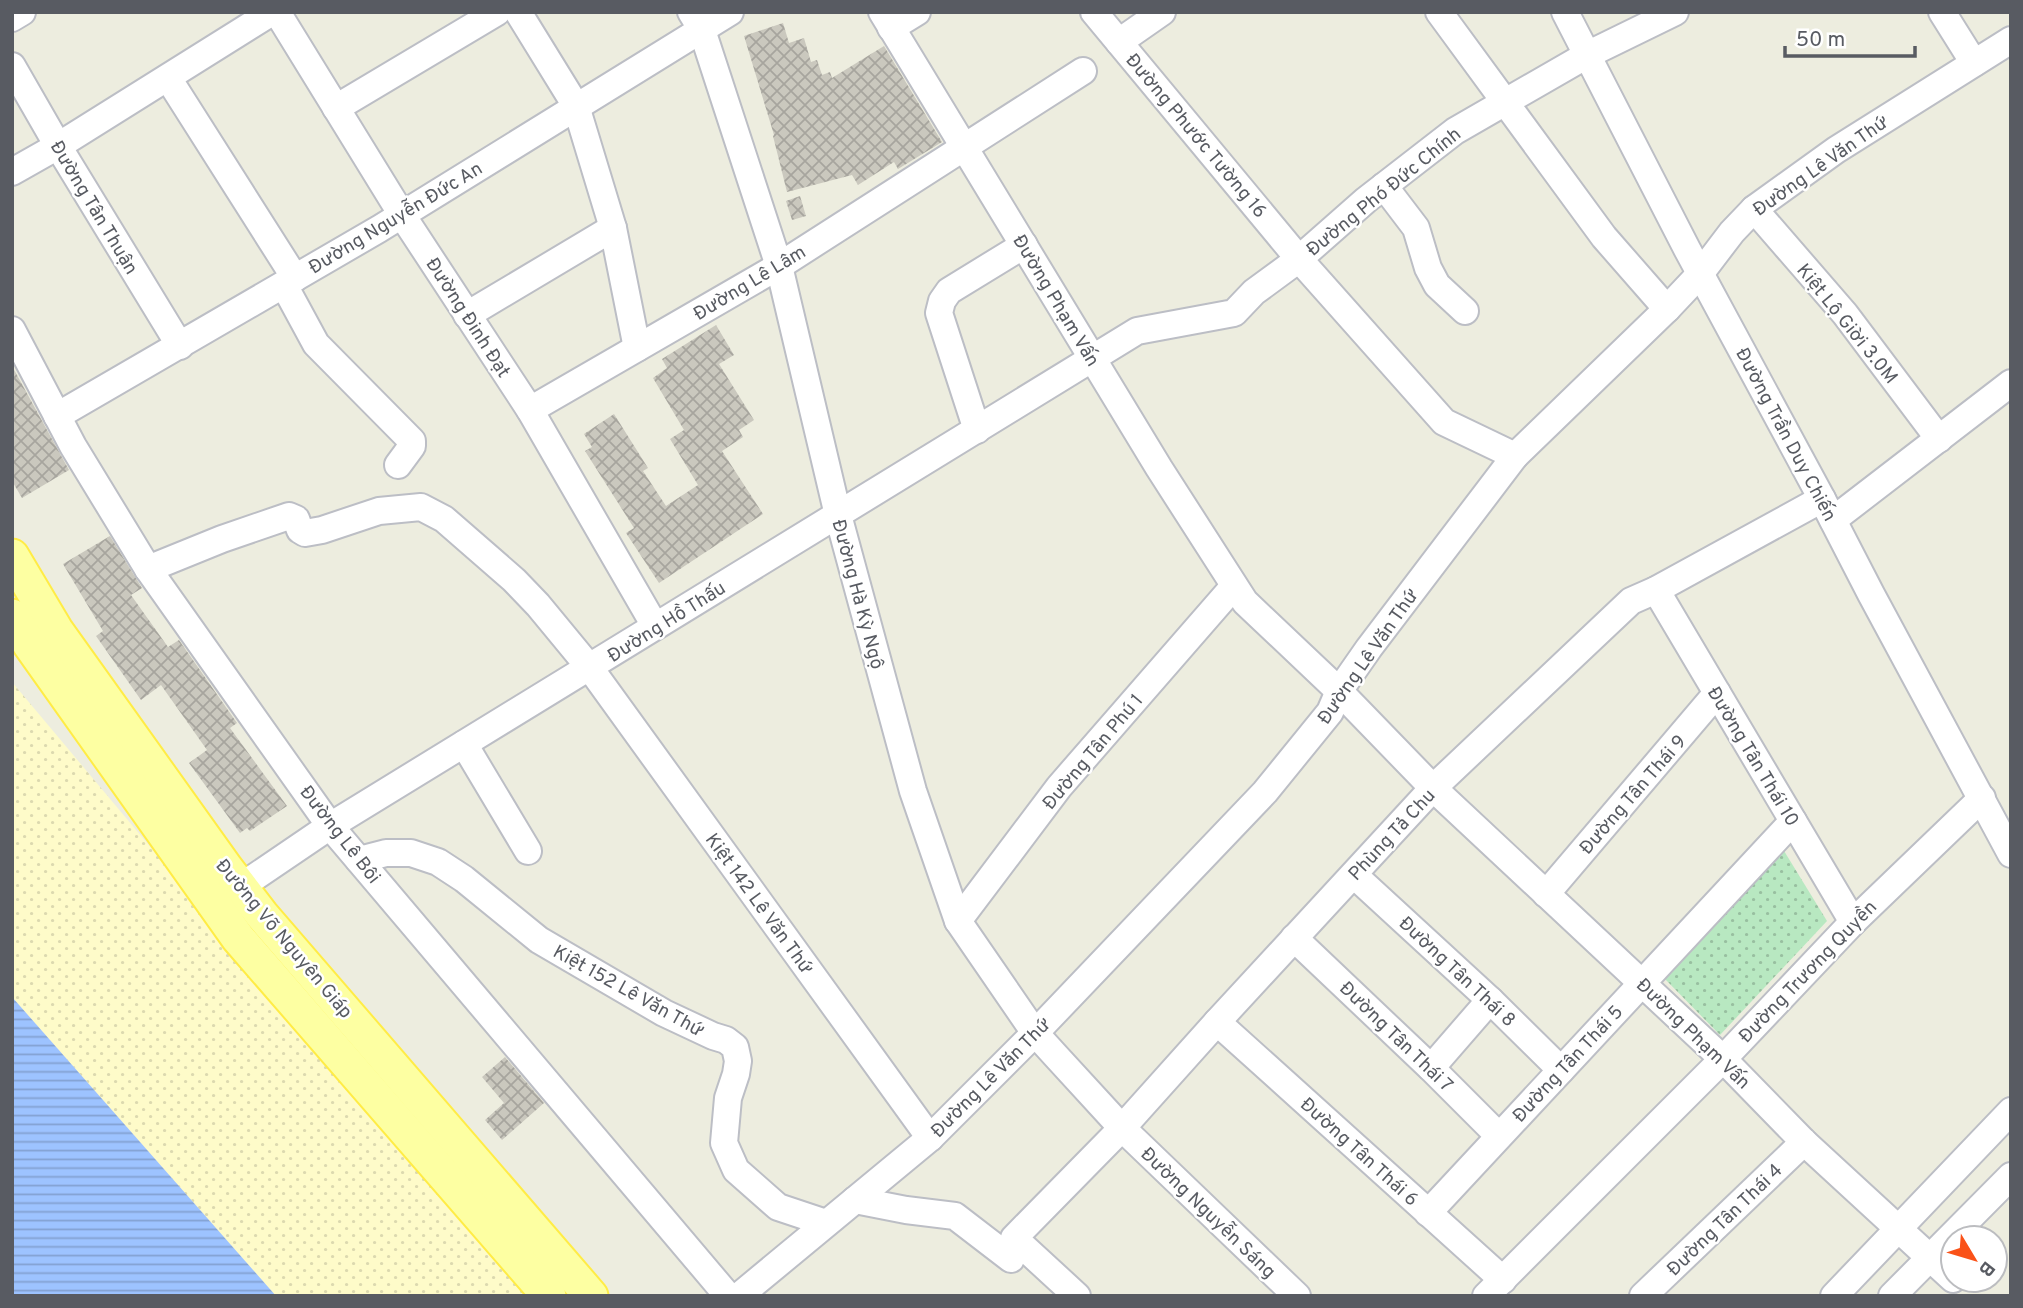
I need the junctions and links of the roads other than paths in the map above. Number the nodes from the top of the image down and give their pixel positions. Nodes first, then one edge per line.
1 (22, 12) edge
2 (272, 12) edge
3 (278, 12) edge
4 (497, 12) edge
5 (518, 12) edge
6 (730, 12) edge
7 (917, 12) edge
8 (1094, 12) edge
9 (1162, 12) edge
10 (1439, 12) edge
11 (1565, 12) edge
12 (1675, 12) edge
13 (1942, 12) edge
14 (12, 18) edge
15 (886, 20) edge
16 (697, 21) edge
17 (2011, 40) edge
18 (1119, 42) junction
19 (1587, 55) junction
20 (1974, 63) junction
21 (12, 66) edge
22 (1083, 71) dead end
23 (168, 78) junction
24 (1504, 102) junction
25 (576, 106) junction
26 (336, 108) junction
27 (58, 146) junction
28 (964, 147) junction
29 (12, 172) edge
30 (1384, 186) junction
31 (1754, 209) junction
32 (402, 215) junction
33 (613, 228) junction
34 (1024, 245) junction
35 (1299, 258) junction
36 (779, 267) junction
37 (1700, 274) junction
38 (289, 281) junction
39 (1667, 309) junction
40 (1465, 311) dead end
41 (467, 315) junction
42 (12, 330) edge
43 (180, 346) junction
44 (637, 348) junction
45 (1093, 358) junction
46 (2011, 383) edge
47 (530, 410) junction
48 (57, 416) junction
49 (977, 430) junction
50 (1939, 439) junction
51 (1515, 456) junction
52 (398, 465) dead end
53 (1828, 509) junction
54 (838, 515) junction
55 (12, 556) edge
56 (148, 569) junction
57 (1234, 586) junction
58 (1656, 590) junction
59 (12, 616) edge
60 (655, 626) junction
61 (590, 668) junction
62 (1339, 691) junction
63 (1717, 693) junction
64 (464, 744) junction
65 (1433, 789) junction
66 (1982, 798) junction
67 (1793, 821) junction
68 (330, 825) junction
69 (528, 851) dead end
70 (2011, 854) edge
71 (359, 860) junction
72 (1354, 875) junction
73 (1546, 894) junction
74 (228, 896) junction
75 (958, 921) junction
76 (1853, 922) junction
77 (1294, 938) junction
78 (1642, 983) junction
79 (1490, 1000) junction
80 (1217, 1022) junction
81 (1035, 1033) junction
82 (1723, 1059) junction
83 (1432, 1068) junction
84 (1561, 1070) junction
85 (2011, 1111) edge
86 (1122, 1128) junction
87 (1499, 1136) junction
88 (930, 1138) junction
89 (1804, 1142) junction
90 (2011, 1176) edge
91 (855, 1200) junction
92 (1428, 1213) junction
93 (826, 1223) junction
94 (1898, 1230) junction
95 (1013, 1249) junction
96 (1931, 1257) junction
97 (1939, 1265) edge
98 (1494, 1288) edge
99 (549, 1296) edge
100 (591, 1296) edge
101 (728, 1296) edge
102 (739, 1296) edge
103 (1077, 1296) edge
104 (1297, 1296) edge
105 (1643, 1296) edge
106 (1834, 1296) edge
107 (1892, 1296) edge

1 - 14 street
2 - 23 street
3 - 26 street, Đường Đinh Đạt
4 - 26 street
5 - 25 street
6 - 16 street, Đường Nguyễn Đức An
7 - 15 street
8 - 18 street, Đường Phước Tường 16
9 - 18 street
10 - 24 street
11 - 19 street, Đường Trần Duy Chiến
12 - 19 street, Đường Phó Đức Chính
13 - 20 street
15 - 28 street, Đường Phạm Vấn
16 - 25 street, Đường Nguyễn Đức An
16 - 36 street, Đường Hà Kỳ Ngộ
17 - 20 street, Đường Lê Văn Thứ
18 - 35 street, Đường Phước Tường 16
19 - 24 street, Đường Phó Đức Chính
19 - 37 street, Đường Trần Duy Chiến
20 - 31 street, Đường Lê Văn Thứ
21 - 27 street, Đường Tân Thuận
22 - 28 street, Đường Lê Lâm
23 - 27 street
23 - 38 street
24 - 30 street, Đường Phó Đức Chính
24 - 39 street
25 - 32 street, Đường Nguyễn Đức An
25 - 33 street
26 - 32 street, Đường Đinh Đạt
27 - 29 street
27 - 43 street, Đường Tân Thuận
28 - 34 street, Đường Phạm Vấn
28 - 36 street, Đường Lê Lâm
30 - 35 street, Đường Phó Đức Chính
30 - 40 street
31 - 37 street, Đường Lê Văn Thứ
31 - 50 street, Kiệt Lộ Giời 3.0M
32 - 38 street, Đường Nguyễn Đức An
32 - 41 street, Đường Đinh Đạt
33 - 41 street
33 - 44 street
34 - 45 street, Đường Phạm Vấn
34 - 49 street
35 - 45 street, Đường Phó Đức Chính
35 - 51 street, Đường Phước Tường 16
36 - 44 street, Đường Lê Lâm
36 - 54 street, Đường Hà Kỳ Ngộ
37 - 39 street, Đường Lê Văn Thứ
37 - 53 street, Đường Trần Duy Chiến
38 - 43 street, Đường Nguyễn Đức An
38 - 52 street
39 - 51 street, Đường Lê Văn Thứ
41 - 47 street, Đường Đinh Đạt
42 - 48 street, Đường Lê Bôi
43 - 48 street, Đường Nguyễn Đức An
44 - 47 street, Đường Lê Lâm
45 - 49 street, Đường Hồ Thấu
45 - 57 street, Đường Phạm Vấn
46 - 50 street, Phùng Tả Chu
47 - 60 street, Đường Đinh Đạt
48 - 56 street, Đường Lê Bôi
49 - 54 street, Đường Hồ Thấu
50 - 53 street, Phùng Tả Chu
51 - 62 street, Đường Lê Văn Thứ
53 - 58 street, Phùng Tả Chu
53 - 66 street, Đường Trần Duy Chiến
54 - 60 street, Đường Hồ Thấu
54 - 75 street, Đường Hà Kỳ Ngộ
55 - 74 main road, Đường Võ Nguyên Giáp
56 - 61 street, Kiệt 142 Lê Văn Thứ
56 - 68 street, Đường Lê Bôi
57 - 62 street, Đường Phạm Vấn
57 - 75 street, Đường Tân Phú 1
58 - 63 street, Đường Tân Thái 10
58 - 65 street, Phùng Tả Chu
59 - 74 main road, Đường Võ Nguyên Giáp
60 - 61 street, Đường Hồ Thấu
61 - 64 street, Đường Hồ Thấu
61 - 88 street, Kiệt 142 Lê Văn Thứ
62 - 65 street, Đường Phạm Vấn
62 - 81 street, Đường Lê Văn Thứ
63 - 67 street, Đường Tân Thái 10
63 - 73 street, Đường Tân Thái 9
64 - 68 street, Đường Hồ Thấu
64 - 69 street
65 - 72 street, Phùng Tả Chu
65 - 73 street, Đường Phạm Vấn
66 - 70 street, Đường Trần Duy Chiến
66 - 76 street, Đường Trương Quyền
67 - 76 street, Đường Tân Thái 10
67 - 78 street, Đường Tân Thái 5
68 - 71 street, Đường Lê Bôi
68 - 74 street, Đường Hồ Thấu
71 - 93 street, Kiệt 152 Lê Văn Thứ
71 - 101 street, Đường Lê Bôi
72 - 77 street, Phùng Tả Chu
72 - 79 street, Đường Tân Thái 8
73 - 78 street, Đường Phạm Vấn
74 - 99 main road, Đường Võ Nguyên Giáp
74 - 100 main road, Đường Võ Nguyên Giáp
75 - 81 street, Đường Hà Kỳ Ngộ
76 - 82 street, Đường Trương Quyền
77 - 80 street, Phùng Tả Chu
77 - 83 street, Đường Tân Thái 7
78 - 82 street, Đường Phạm Vấn
78 - 84 street, Đường Tân Thái 5
79 - 83 street
79 - 84 street, Đường Tân Thái 8
80 - 86 street, Phùng Tả Chu
80 - 92 street, Đường Tân Thái 6
81 - 86 street, Đường Hà Kỳ Ngộ
81 - 88 street, Đường Lê Văn Thứ
82 - 89 street, Đường Phạm Vấn
82 - 98 street, Đường Trương Quyền
83 - 87 street, Đường Tân Thái 7
84 - 87 street, Đường Tân Thái 5
85 - 94 street
86 - 95 street, Phùng Tả Chu
86 - 104 street, Đường Nguyễn Sáng
87 - 92 street, Đường Tân Thái 5
88 - 91 street, Đường Lê Văn Thứ
89 - 94 street, Đường Phạm Vấn
89 - 105 street, Đường Tân Thái 4
90 - 96 street
91 - 93 street, Đường Lê Văn Thứ
91 - 95 street
92 - 98 street, Đường Tân Thái 6
93 - 102 street, Đường Lê Văn Thứ
94 - 96 street, Đường Phạm Vấn
94 - 106 street
95 - 103 street
96 - 97 street, Đường Phạm Vấn
96 - 107 street

